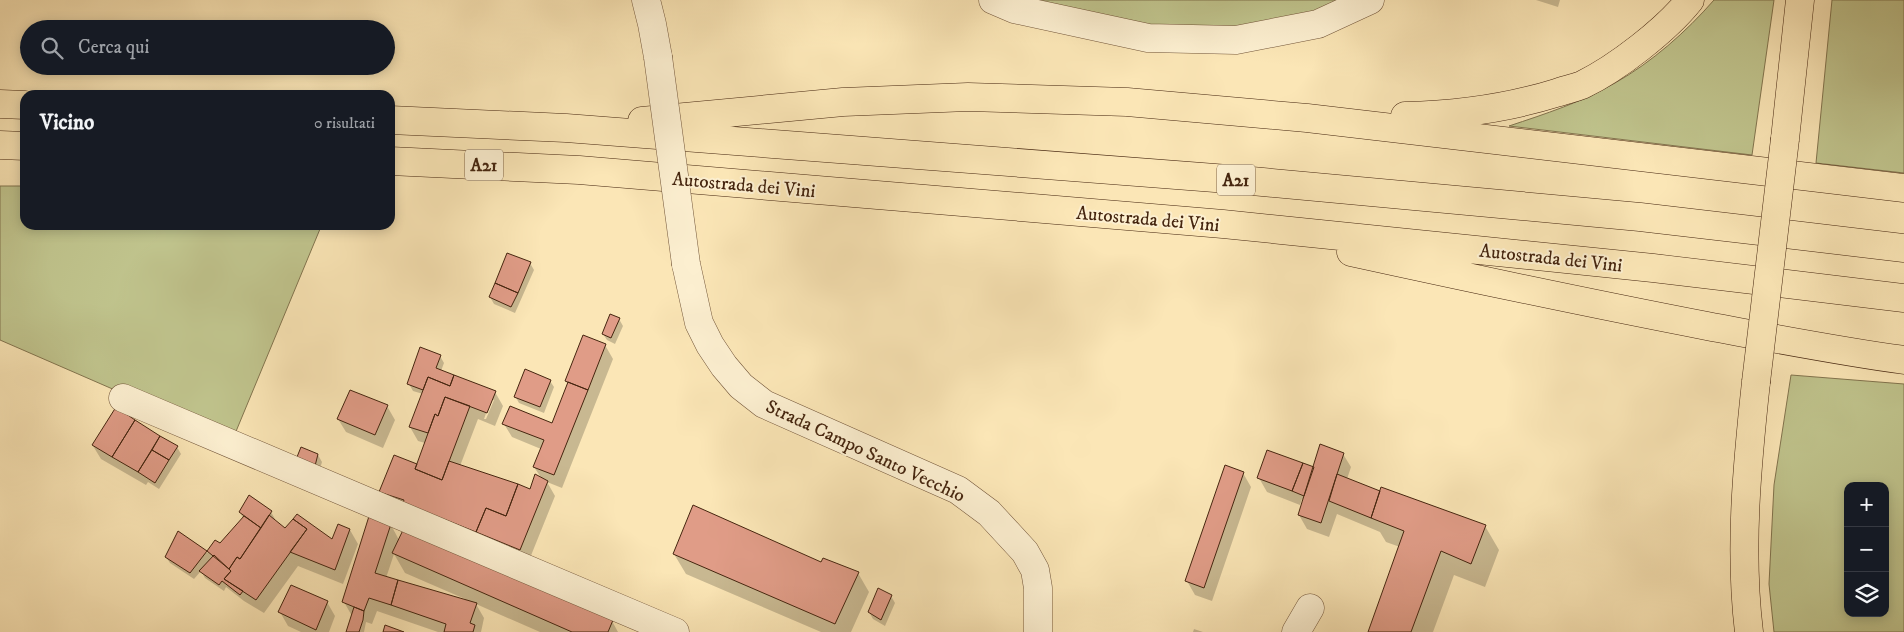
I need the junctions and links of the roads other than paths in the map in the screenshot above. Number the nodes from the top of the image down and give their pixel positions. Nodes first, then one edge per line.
1 (646, 0) edge
2 (993, 0) edge
3 (1370, 0) edge
4 (1690, 0) edge
5 (1800, 0) edge
6 (0, 104) edge
7 (20, 104) edge
8 (1307, 118) junction
9 (395, 120) edge
10 (566, 128) junction
11 (0, 145) edge
12 (20, 146) edge
13 (395, 160) edge
14 (1904, 188) edge
15 (1223, 224) junction
16 (1904, 248) edge
17 (1904, 298) edge
18 (1904, 360) edge
19 (123, 398) dead end
20 (1310, 608) dead end
21 (675, 632) edge
22 (1038, 632) edge
23 (1296, 632) edge
24 (1749, 632) edge

1 - 22 street, Strada Campo Santo Vecchio, bridge
2 - 3 street
4 - 8 highway
5 - 24 highway, bridge
6 - 7 highway
8 - 10 highway
8 - 14 highway
9 - 10 highway, A21
10 - 16 highway, A21
11 - 12 highway
13 - 15 highway, Autostrada dei Vini / A21
15 - 17 highway, Autostrada dei Vini / A21
15 - 18 highway
19 - 21 street
20 - 23 street

